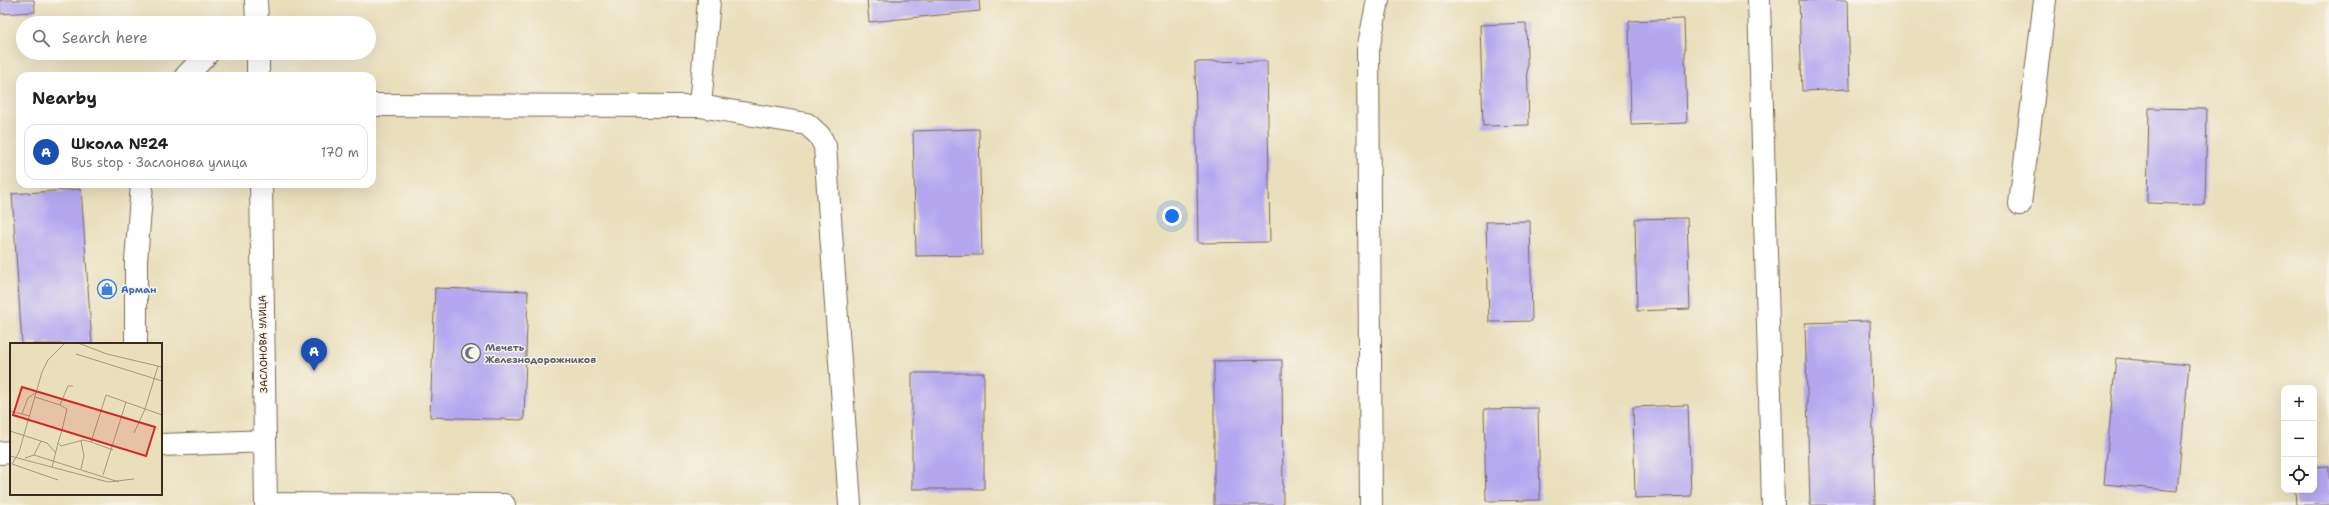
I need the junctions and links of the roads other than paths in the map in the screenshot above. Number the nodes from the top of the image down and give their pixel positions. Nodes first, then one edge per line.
1 (709, 0) edge
2 (1378, 0) edge
3 (1759, 0) edge
4 (2046, 0) edge
5 (201, 60) edge
6 (258, 60) edge
7 (190, 72) edge
8 (258, 72) edge
9 (376, 105) edge
10 (700, 106) junction
11 (142, 188) edge
12 (260, 188) edge
13 (2020, 204) dead end
14 (136, 343) edge
15 (265, 440) junction
16 (162, 446) edge
17 (10, 452) edge
18 (0, 453) edge
19 (266, 504) edge
20 (504, 505) edge
21 (850, 505) edge
22 (1371, 505) edge
23 (1773, 505) edge

1 - 10 street
2 - 22 street
3 - 23 street
4 - 13 street
5 - 7 street
6 - 8 street
9 - 10 street
10 - 21 street
11 - 14 street
12 - 15 street, ЗАСЛОНОВА УЛИЦА
15 - 16 street
15 - 19 street, ЗАСЛОНОВА УЛИЦА
17 - 18 street
19 - 20 street

